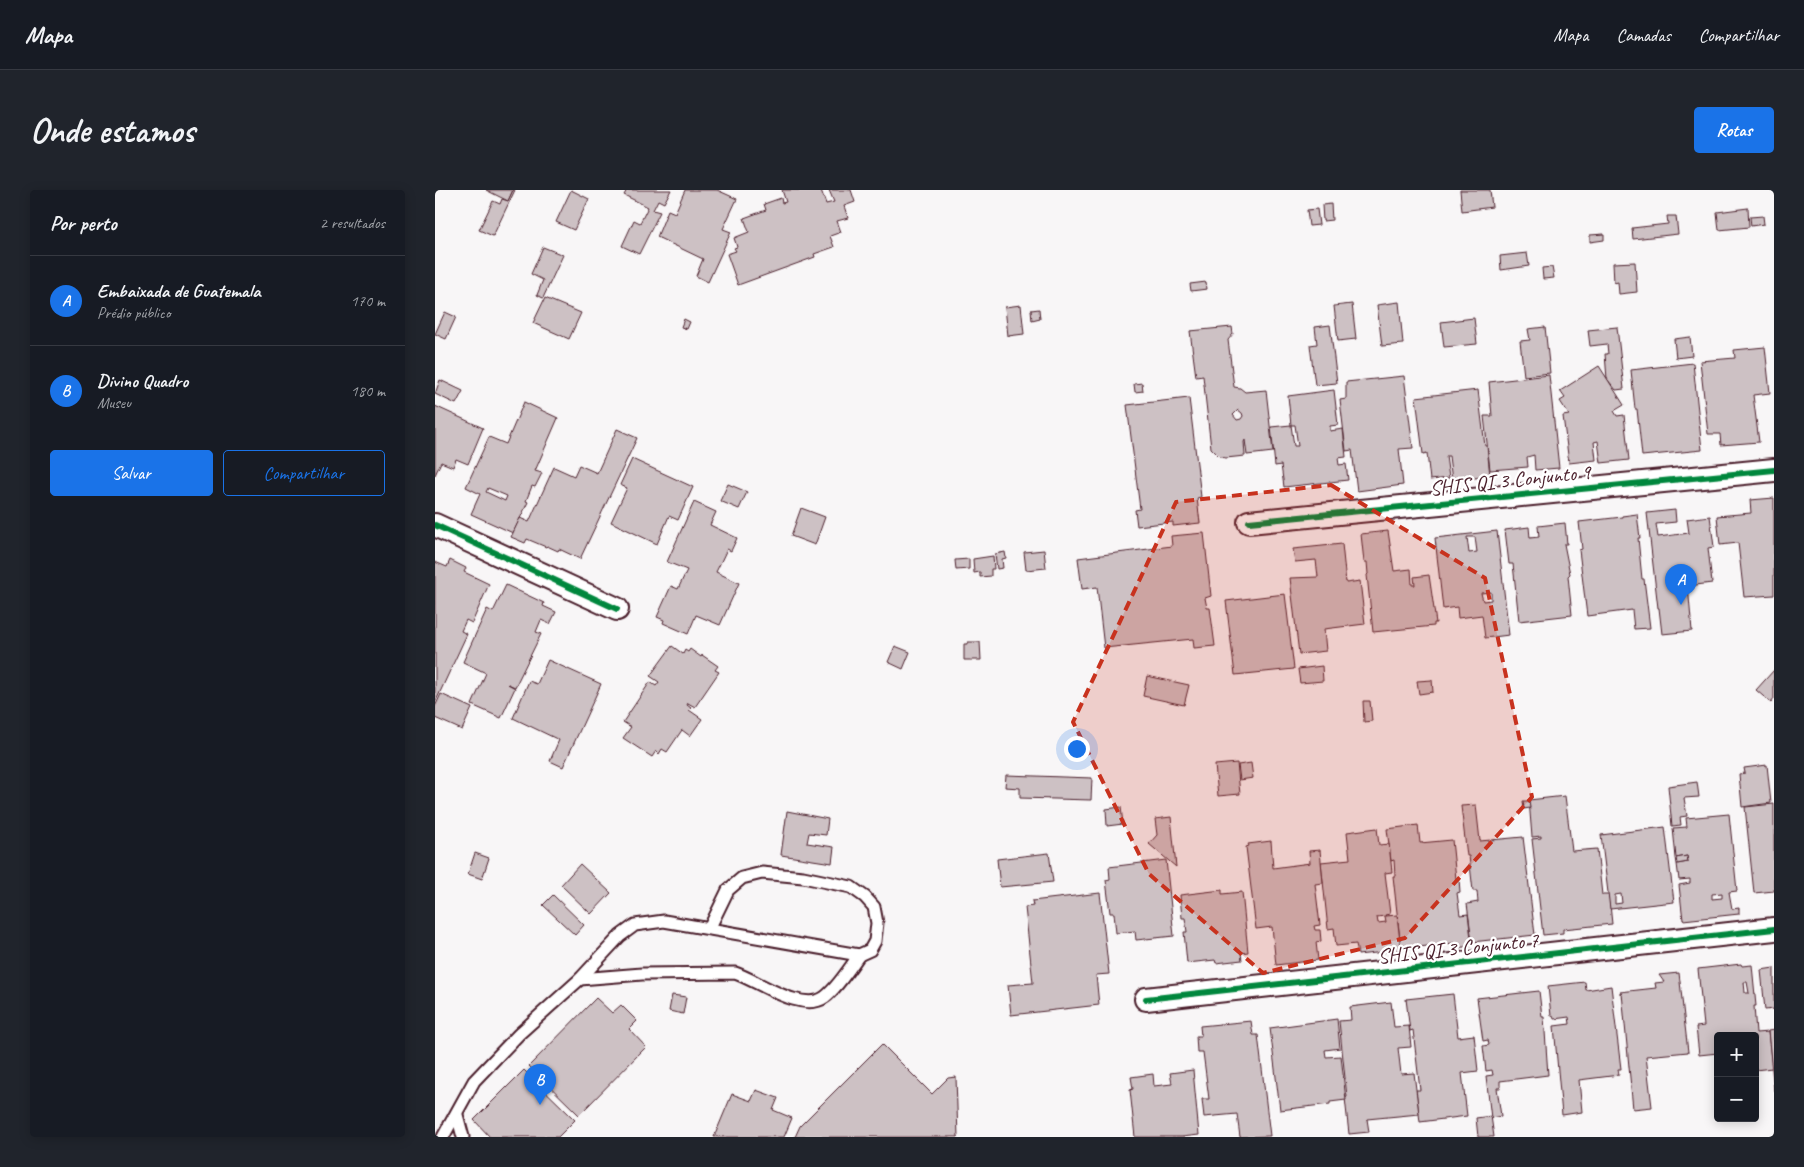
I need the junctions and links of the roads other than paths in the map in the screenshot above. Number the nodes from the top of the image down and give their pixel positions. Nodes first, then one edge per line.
1 (1774, 470) edge
2 (1249, 522) dead end
3 (435, 525) edge
4 (617, 609) dead end
5 (709, 929) junction
6 (1774, 929) edge
7 (859, 956) junction
8 (580, 978) junction
9 (1146, 1000) dead end
10 (457, 1115) junction
11 (443, 1137) edge
12 (463, 1137) edge

1 - 2 street, SHIS QI 3 Conjunto 9
3 - 4 street
5 - 7 lane
5 - 7 lane
5 - 8 lane
6 - 9 street, SHIS QI 3 Conjunto 7
7 - 8 lane
8 - 10 lane
10 - 11 lane
10 - 12 lane

